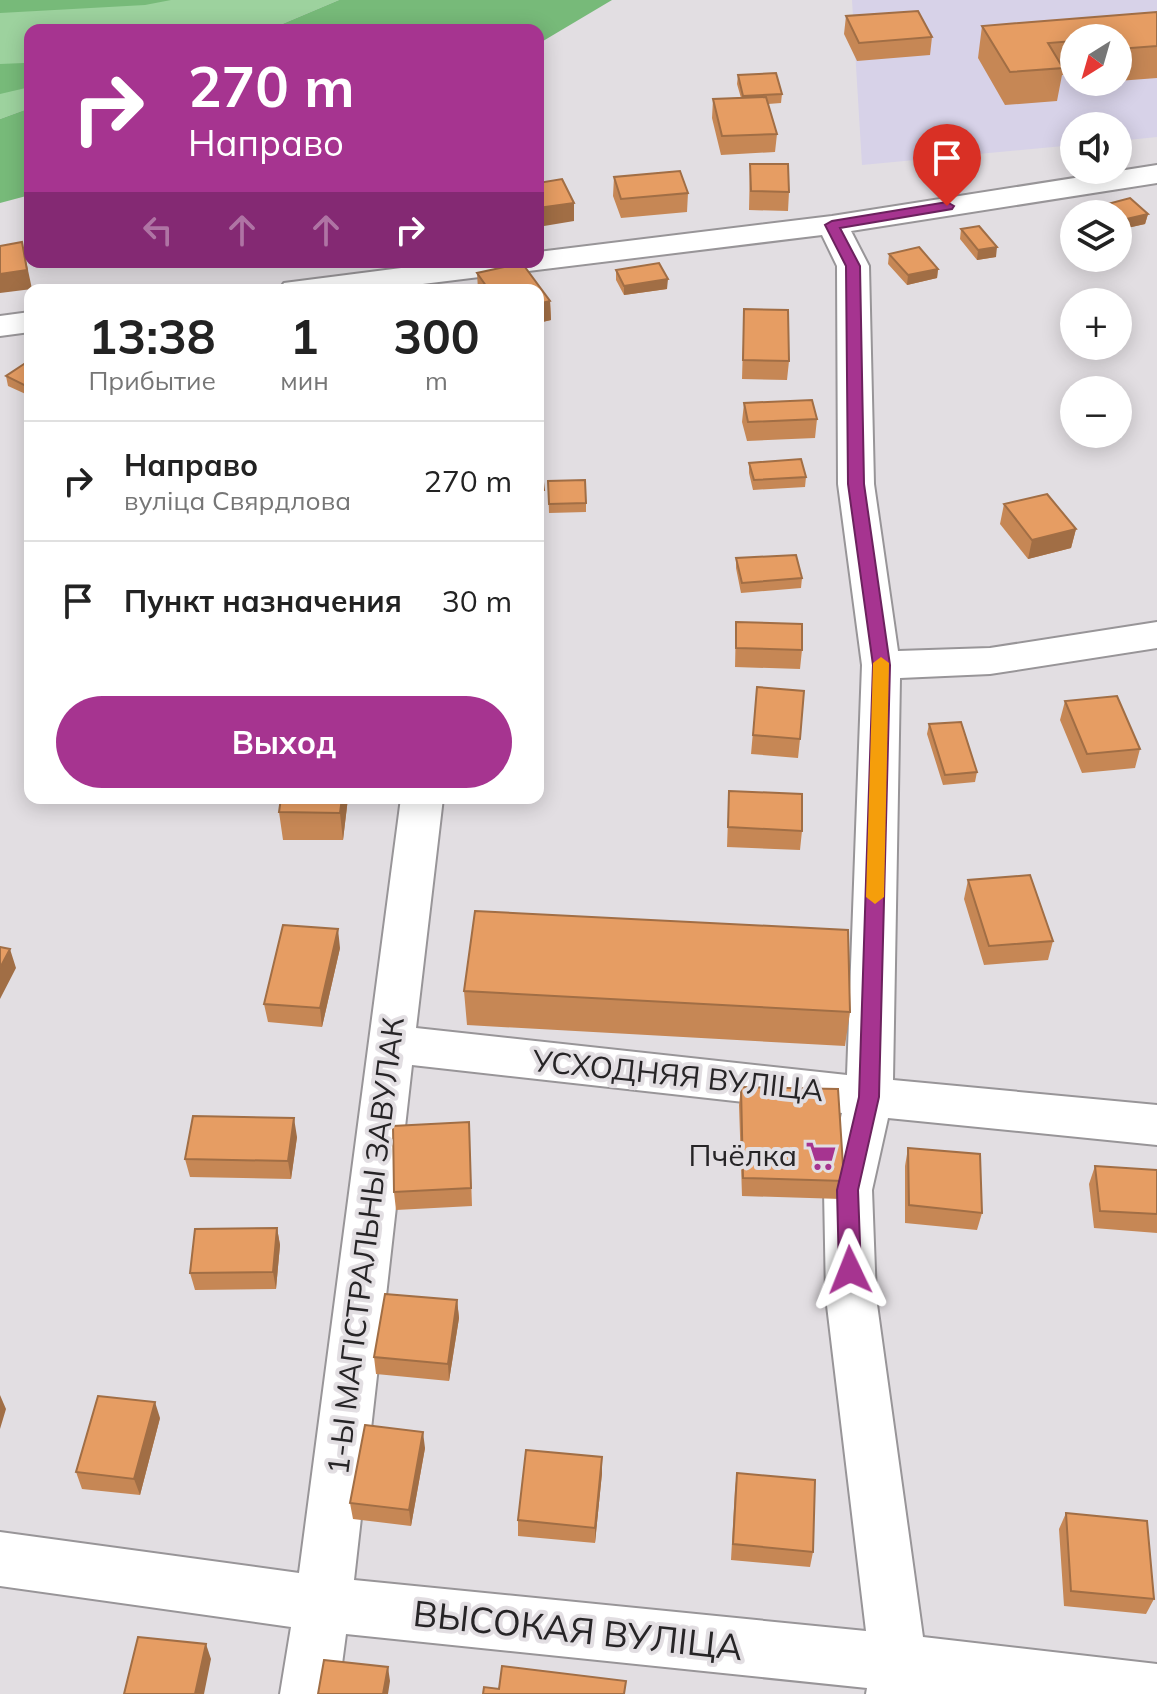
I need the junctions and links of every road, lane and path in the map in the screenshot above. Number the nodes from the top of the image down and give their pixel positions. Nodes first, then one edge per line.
1 (1157, 174) edge
2 (832, 225) junction
3 (544, 260) edge
4 (477, 268) edge
5 (345, 284) edge
6 (24, 323) edge
7 (0, 326) edge
8 (1157, 635) edge
9 (881, 665) junction
10 (421, 804) edge
11 (391, 1044) junction
12 (869, 1097) junction
13 (1157, 1125) edge
14 (0, 1559) edge
15 (323, 1604) junction
16 (897, 1678) edge
17 (1157, 1693) edge
18 (309, 1694) edge

1 - 2 street
2 - 3 street
2 - 9 street
4 - 5 street
6 - 7 street
8 - 9 street
9 - 12 street
10 - 11 street, 1-Ы МАГІСТРАЛЬНЫ ЗАВУЛАК
11 - 12 street, УСХОДНЯЯ ВУЛІЦА
11 - 15 street, 1-Ы МАГІСТРАЛЬНЫ ЗАВУЛАК
12 - 13 street, УСХОДНЯЯ ВУЛІЦА
12 - 16 street
14 - 15 street, ВЫСОКАЯ ВУЛІЦА
15 - 16 street, ВЫСОКАЯ ВУЛІЦА
15 - 18 street, 1-Ы МАГІСТРАЛЬНЫ ЗАВУЛАК
16 - 17 street, ВЫСОКАЯ ВУЛІЦА

